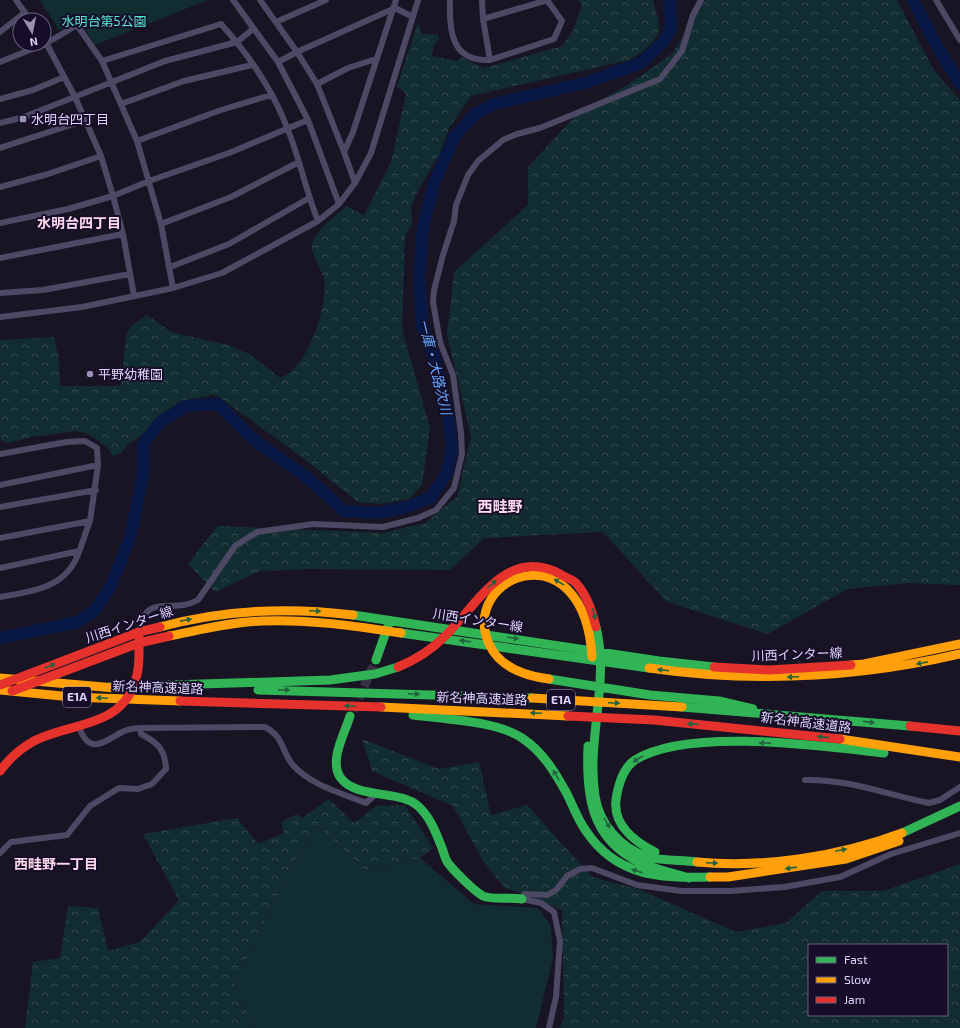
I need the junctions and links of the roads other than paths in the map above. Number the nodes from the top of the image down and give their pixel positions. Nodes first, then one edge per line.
1 (16, 0) edge
2 (234, 0) edge
3 (260, 0) edge
4 (326, 0) edge
5 (396, 0) edge
6 (418, 0) edge
7 (450, 0) edge
8 (482, 0) edge
9 (548, 0) edge
10 (701, 0) edge
11 (936, 0) edge
12 (395, 8) junction
13 (23, 12) edge
14 (413, 17) junction
15 (484, 19) junction
16 (12, 22) edge
17 (276, 22) junction
18 (253, 29) junction
19 (0, 32) edge
20 (52, 38) edge
21 (960, 40) edge
22 (237, 42) junction
23 (22, 52) edge
24 (52, 52) edge
25 (297, 52) junction
26 (376, 59) junction
27 (490, 60) junction
28 (102, 61) junction
29 (0, 62) edge
30 (278, 62) junction
31 (252, 65) junction
32 (64, 77) junction
33 (111, 82) junction
34 (317, 84) junction
35 (271, 95) junction
36 (75, 97) junction
37 (0, 99) edge
38 (121, 104) junction
39 (86, 120) junction
40 (308, 120) junction
41 (0, 123) edge
42 (288, 129) junction
43 (137, 141) junction
44 (0, 148) edge
45 (344, 152) junction
46 (101, 156) junction
47 (299, 162) junction
48 (149, 181) junction
49 (355, 183) junction
50 (0, 187) edge
51 (113, 196) junction
52 (309, 198) junction
53 (339, 204) junction
54 (318, 220) junction
55 (0, 223) edge
56 (161, 224) junction
57 (123, 234) junction
58 (0, 258) edge
59 (170, 267) junction
60 (130, 274) junction
61 (173, 288) junction
62 (0, 293) edge
63 (134, 296) junction
64 (0, 317) edge
65 (0, 454) edge
66 (98, 466) junction
67 (0, 485) edge
68 (96, 490) junction
69 (0, 507) edge
70 (90, 521) junction
71 (0, 538) edge
72 (79, 551) junction
73 (0, 568) edge
74 (0, 597) edge
75 (389, 619) junction
76 (388, 630) junction
77 (139, 632) junction
78 (595, 638) junction
79 (139, 643) junction
80 (960, 644) edge
81 (960, 654) edge
82 (376, 660) tunnel mouth
83 (0, 678) edge
84 (0, 685) edge
85 (161, 687) junction
86 (0, 690) edge
87 (0, 695) edge
88 (365, 706) junction
89 (767, 714) junction
90 (350, 716) tunnel mouth
91 (79, 727) junction
92 (140, 728) junction
93 (592, 731) junction
94 (960, 731) edge
95 (944, 756) junction
96 (960, 759) edge
97 (0, 771) edge
98 (806, 780) dead end
99 (960, 788) edge
100 (376, 794) junction
101 (960, 806) edge
102 (960, 814) edge
103 (960, 833) edge
104 (0, 853) edge
105 (673, 860) junction
106 (689, 878) junction
107 (522, 899) junction
108 (549, 1028) edge

1 - 13 street
2 - 18 street
3 - 17 street
4 - 17 street
5 - 12 street
6 - 14 street
7 - 27 street
8 - 15 street
9 - 15 street
9 - 27 street
10 - 77 street
11 - 21 street
12 - 14 street
12 - 25 street
12 - 26 street
14 - 49 street
15 - 27 street
16 - 19 street
17 - 25 street
18 - 22 street
18 - 30 street
20 - 28 street
22 - 28 street
22 - 31 street
22 - 33 street
23 - 29 street
24 - 32 street
25 - 30 street
25 - 34 street
26 - 34 street
26 - 45 street
28 - 33 street
30 - 40 street
31 - 35 street
31 - 38 street
32 - 36 street
32 - 37 street
33 - 36 street
33 - 38 street
34 - 45 street
35 - 42 street
35 - 43 street
36 - 39 street
36 - 41 street
38 - 43 street
39 - 44 street
39 - 46 street
40 - 42 street
40 - 53 street
42 - 47 street
42 - 48 street
43 - 48 street
45 - 49 street
46 - 50 street
46 - 51 street
47 - 52 street
47 - 56 street
48 - 51 street
48 - 56 street
49 - 53 street
51 - 55 street
51 - 57 street
52 - 54 street
52 - 59 street
53 - 54 street
54 - 61 street
56 - 59 street
57 - 58 street
57 - 60 street
59 - 61 street
60 - 62 street
60 - 63 street
61 - 63 street
63 - 64 street
65 - 66 street
66 - 67 street
66 - 68 street
68 - 69 street
68 - 70 street
70 - 71 street
70 - 72 street
72 - 73 street
72 - 74 street
75 - 76 main road
77 -> 75 main road, 川西インター線
75 -> 80 main road, 川西インター線
76 - 79 main road, 川西インター線
81 -> 76 main road, 川西インター線
76 - 82 main road
77 - 79 main road
84 -> 77 main road, 川西インター線
85 -> 78 main road
78 -> 89 main road
78 - 93 main road
79 - 87 main road, 川西インター線
79 - 91 main road
83 - 85 main road, 新名神高速道路 / E1A
85 -> 89 main road, 新名神高速道路 / E1A
88 -> 86 main road, 新名神高速道路 / E1A
95 -> 88 main road, 新名神高速道路 / E1A
106 -> 88 main road
89 -> 94 main road, 新名神高速道路 / E1A
90 - 100 main road
91 - 92 street
91 - 97 main road
92 - 100 street
92 - 104 street
93 -> 105 main road
93 - 106 main road
95 - 96 main road
95 -> 105 main road
98 - 99 street
100 - 107 main road
105 -> 101 main road
102 -> 106 main road
103 - 107 street
107 - 108 street

